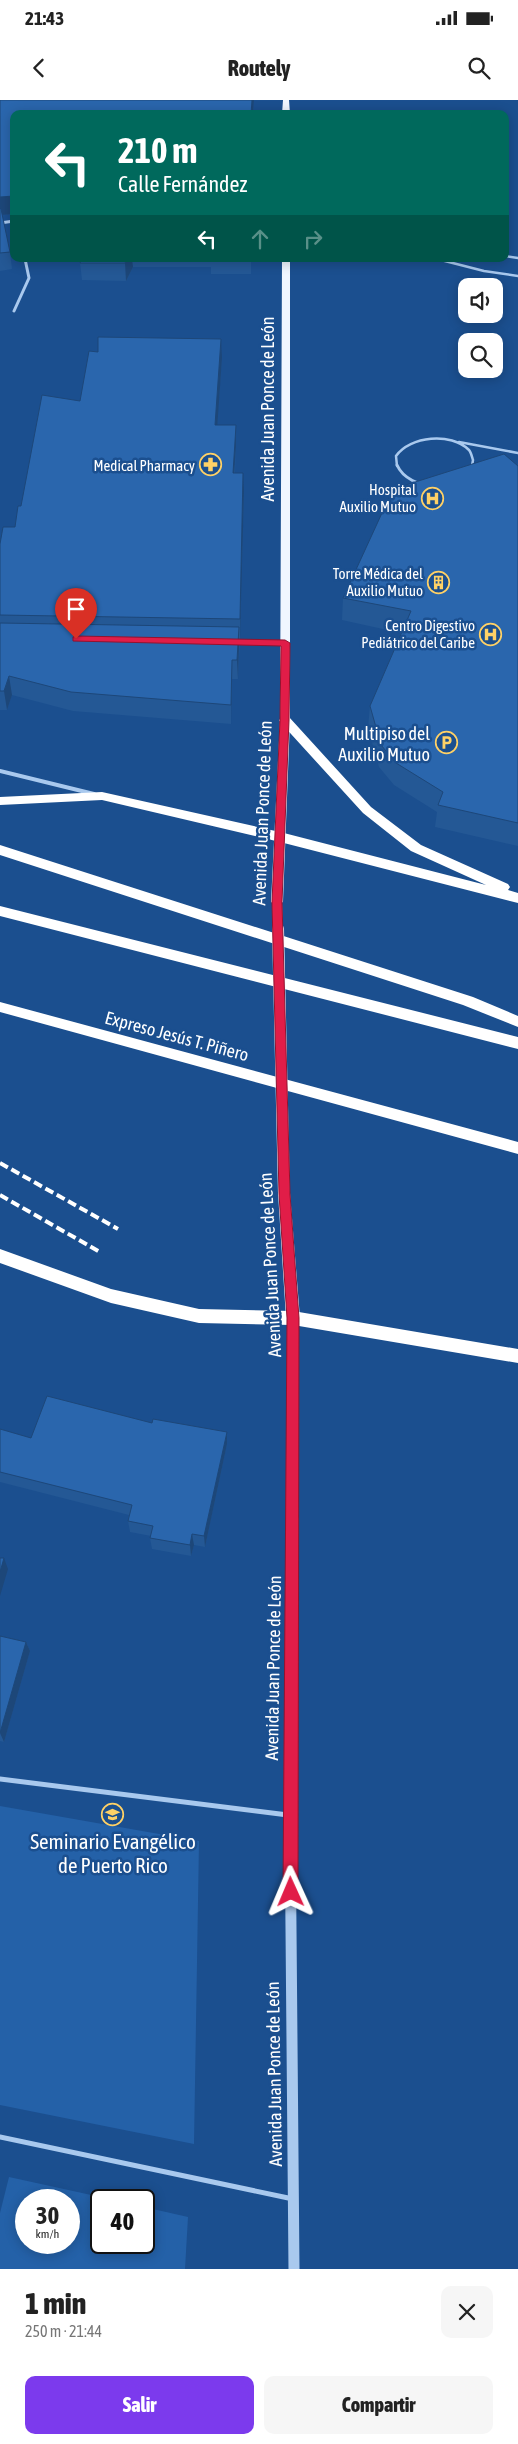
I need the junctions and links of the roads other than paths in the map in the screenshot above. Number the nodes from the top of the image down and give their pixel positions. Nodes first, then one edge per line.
1 (25, 262) edge
2 (286, 262) edge
3 (449, 262) edge
4 (518, 276) edge
5 (14, 311) dead end
6 (450, 440) junction
7 (518, 453) edge
8 (226, 642) edge
9 (285, 643) junction
10 (285, 720) junction
11 (0, 771) edge
12 (102, 796) junction
13 (0, 801) edge
14 (280, 837) junction
15 (0, 850) edge
16 (518, 894) edge
17 (518, 898) edge
18 (0, 911) edge
19 (0, 1007) edge
20 (518, 1022) edge
21 (518, 1043) edge
22 (518, 1148) edge
23 (0, 1256) edge
24 (293, 1318) junction
25 (518, 1356) edge
26 (0, 1779) edge
27 (290, 1815) junction
28 (0, 2137) edge
29 (295, 2200) junction
30 (294, 2269) edge

1 - 5 street
2 - 9 main road, Avenida Juan Ponce de León
3 - 4 lane
6 - 6 lane
6 - 7 lane
8 - 9 street
9 - 10 main road, Avenida Juan Ponce de León
10 - 14 main road, Avenida Juan Ponce de León
10 - 16 highway
11 - 12 street
12 - 13 highway
12 - 14 highway
14 - 17 highway
14 - 24 main road, Avenida Juan Ponce de León, bridge
15 - 20 highway
18 - 21 highway
19 - 22 highway, Expreso Jesús T. Piñero
23 - 24 highway
24 - 25 highway
24 - 27 street, Avenida Juan Ponce de León
26 - 27 lane
27 - 29 street, Avenida Juan Ponce de León
28 - 29 lane
29 - 30 street, Avenida Juan Ponce de León

